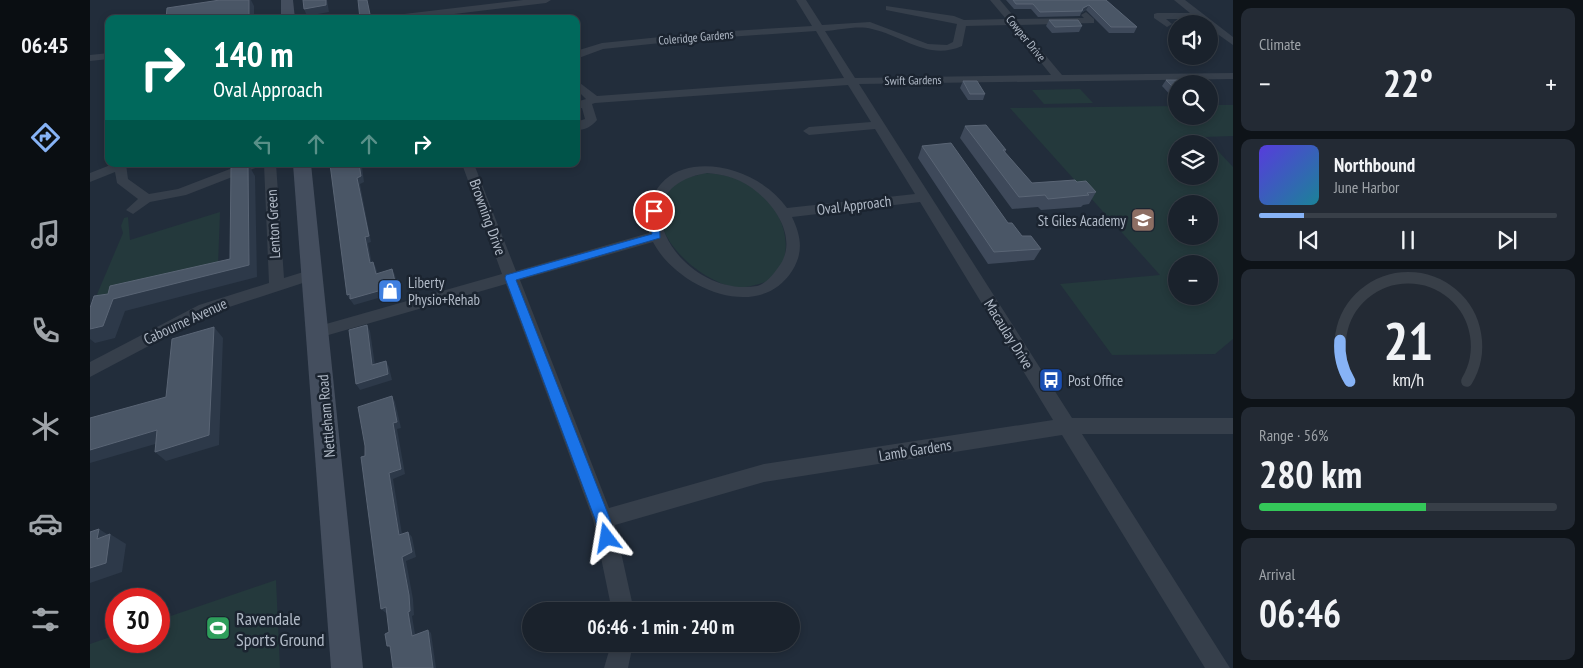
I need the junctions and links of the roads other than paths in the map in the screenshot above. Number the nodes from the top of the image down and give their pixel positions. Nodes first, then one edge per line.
1 (287, 0) edge
2 (546, 0) edge
3 (801, 0) edge
4 (995, 0) edge
5 (1179, 0) edge
6 (889, 8) dead end
7 (412, 14) edge
8 (288, 15) edge
9 (1184, 15) edge
10 (1198, 15) edge
11 (1092, 21) dead end
12 (1013, 22) junction
13 (962, 23) junction
14 (1167, 24) dead end
15 (818, 27) junction
16 (1218, 31) edge
17 (1233, 42) edge
18 (580, 53) edge
19 (105, 56) edge
20 (90, 58) edge
21 (1233, 76) edge
22 (1058, 77) junction
23 (852, 81) junction
24 (585, 101) edge
25 (879, 125) junction
26 (580, 126) edge
27 (809, 131) dead end
28 (115, 167) edge
29 (122, 167) edge
30 (246, 167) edge
31 (270, 167) edge
32 (302, 167) edge
33 (469, 167) edge
34 (90, 178) edge
35 (923, 197) junction
36 (146, 199) junction
37 (133, 210) dead end
38 (785, 213) junction
39 (657, 236) junction
40 (313, 274) junction
41 (510, 278) junction
42 (277, 284) junction
43 (318, 332) junction
44 (90, 370) edge
45 (1067, 426) junction
46 (1233, 426) edge
47 (602, 519) junction
48 (621, 602) edge
49 (620, 652) edge
50 (348, 668) edge
51 (616, 668) edge
52 (1218, 668) edge

1 - 8 main road
2 - 7 street
3 - 15 street, Macaulay Drive
4 - 12 street, Cowper Drive
5 - 10 street
6 - 13 street
9 - 14 street
11 - 12 street
12 - 13 street
12 - 22 street, Cowper Drive
13 - 15 street, Coleridge Gardens
15 - 18 street, Coleridge Gardens
15 - 23 street, Macaulay Drive
16 - 17 street
19 - 20 street
21 - 22 street, Swift Gardens
22 - 23 street, Swift Gardens
23 - 24 street, Swift Gardens
23 - 25 street, Macaulay Drive
24 - 26 street
25 - 27 street
25 - 35 street, Macaulay Drive
28 - 34 street
29 - 36 street
30 - 36 street
31 - 42 street, Lenton Green
32 - 40 main road, Nettleham Road
33 - 41 street, Browning Drive
35 - 38 street, Oval Approach
35 - 45 street, Macaulay Drive
36 - 37 street
38 - 39 street
38 - 39 street
39 - 41 street
40 - 42 street, Cabourne Avenue
40 - 43 main road, Nettleham Road
41 - 43 street
41 - 47 street, Browning Drive
42 - 44 street, Cabourne Avenue
43 - 50 main road, Nettleham Road
45 - 46 street, Lamb Gardens
45 - 47 street, Lamb Gardens
45 - 52 street, Macaulay Drive
47 - 48 street, Browning Drive
49 - 51 street

